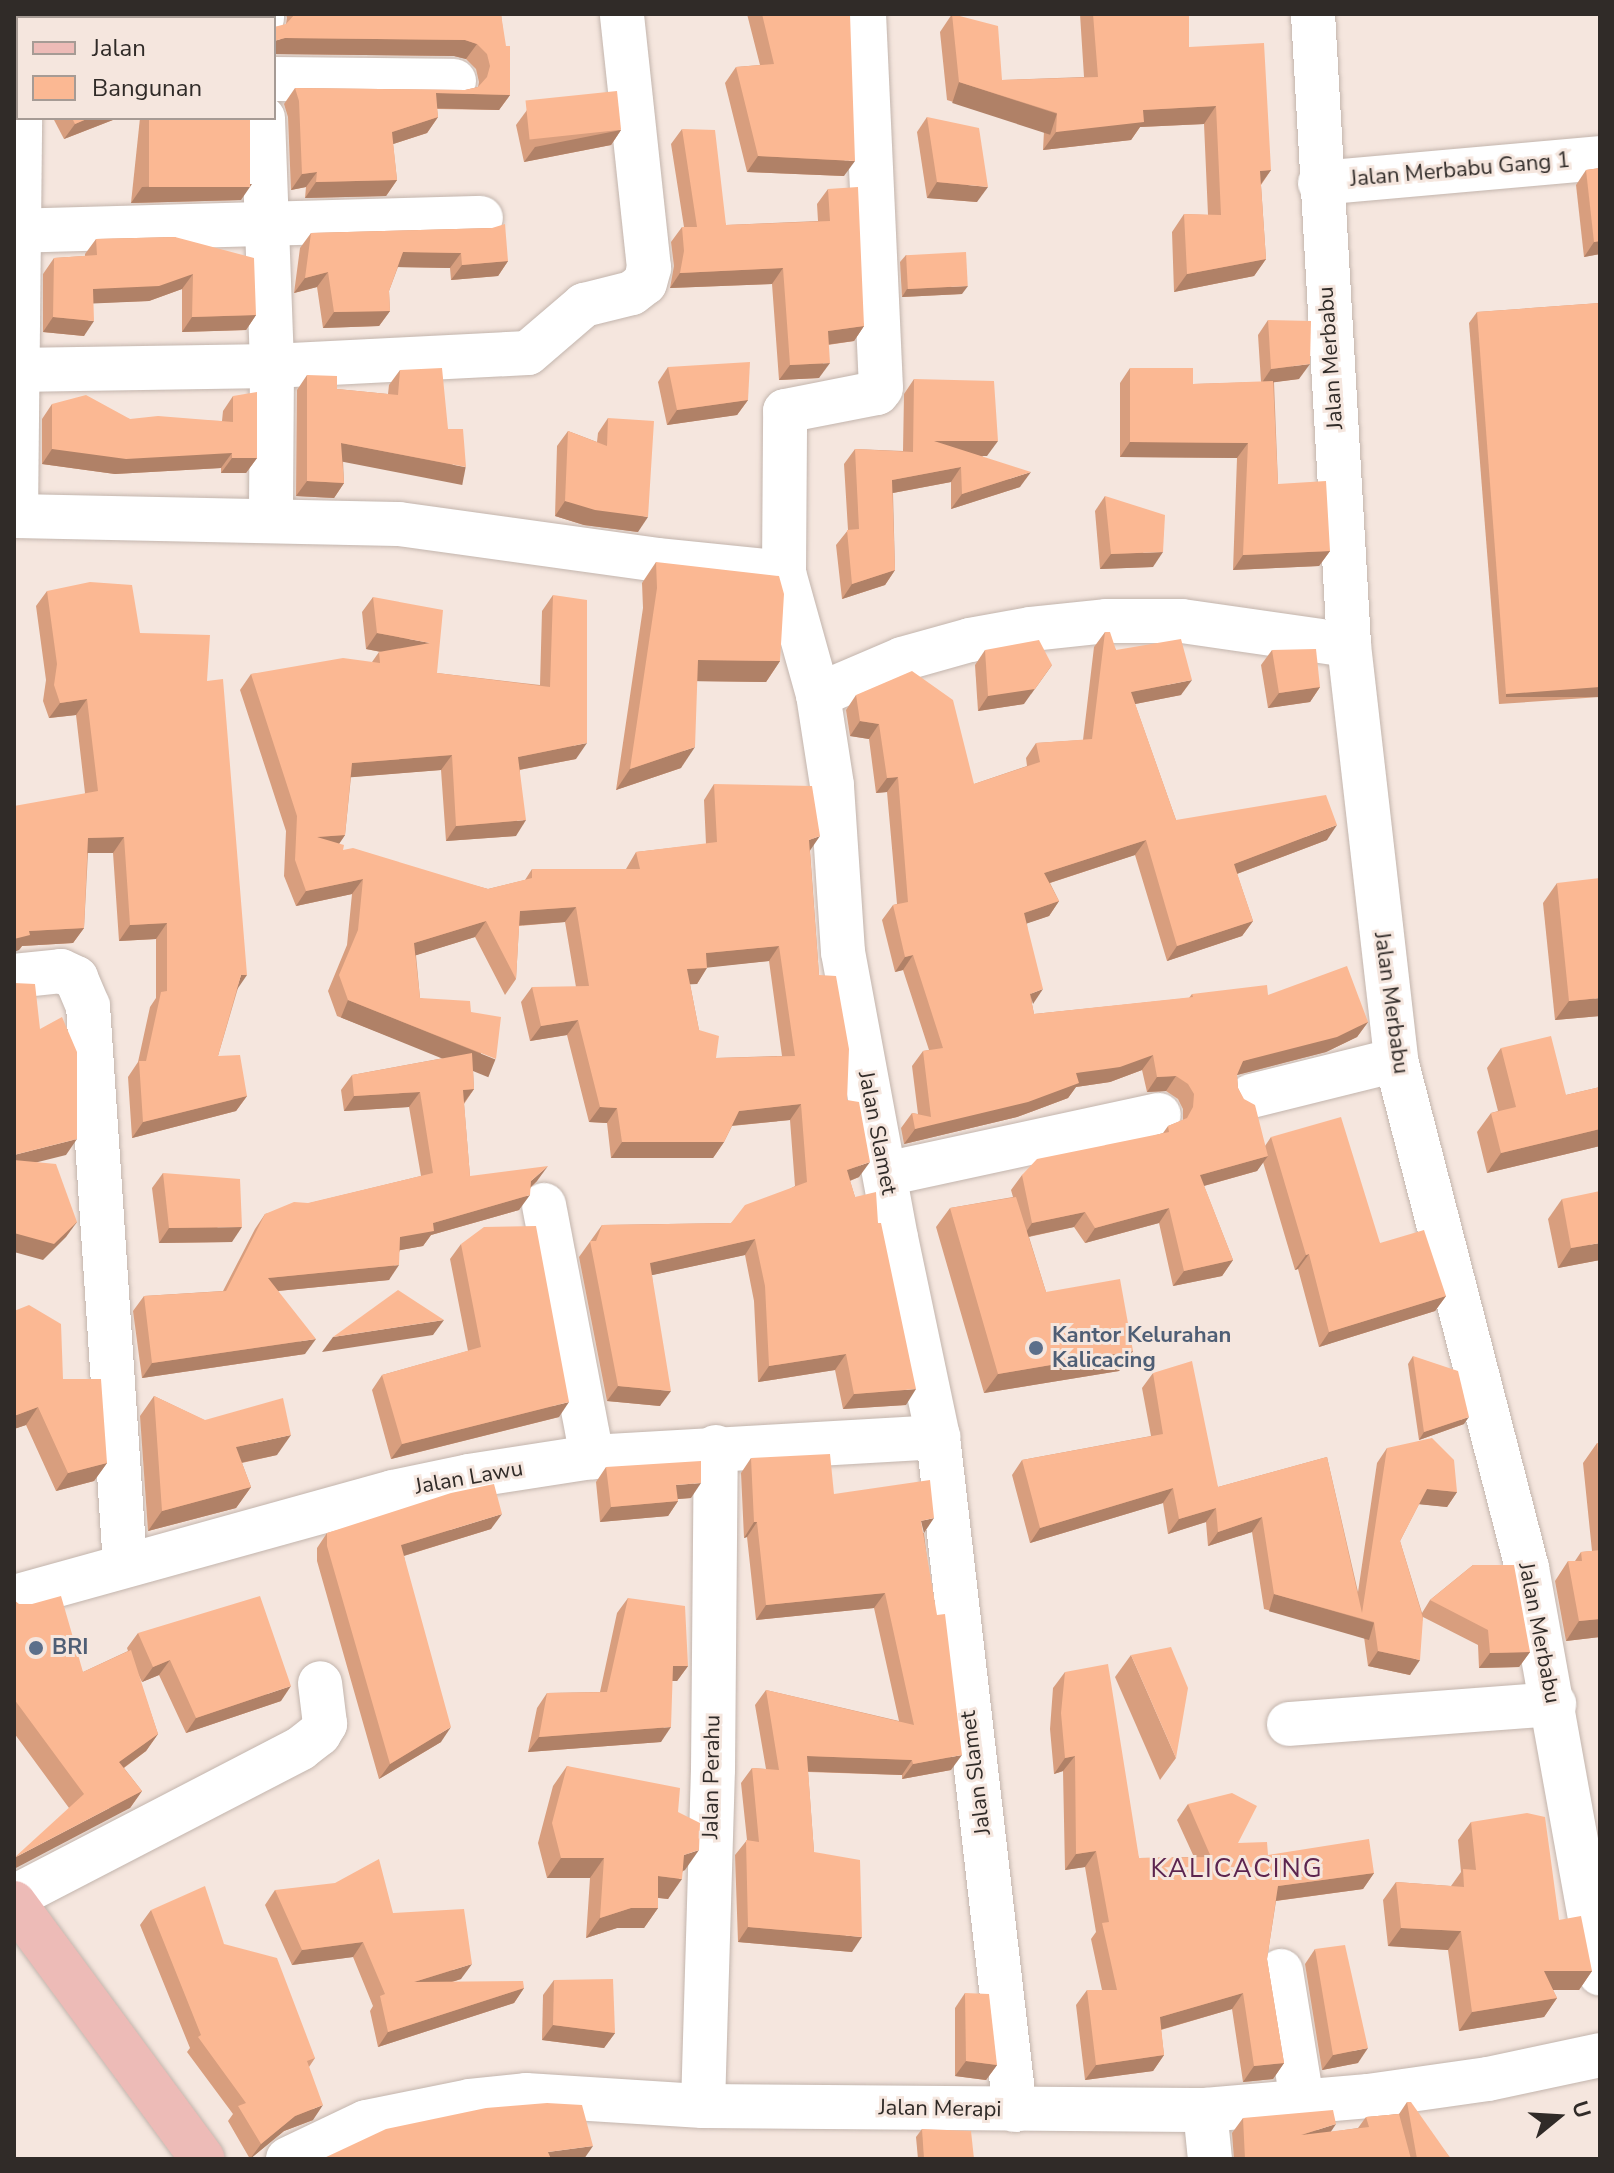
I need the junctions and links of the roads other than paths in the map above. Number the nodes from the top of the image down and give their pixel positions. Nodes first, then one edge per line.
1 (622, 14) edge
2 (864, 14) edge
3 (1313, 14) edge
4 (276, 79) edge
5 (454, 81) dead end
6 (20, 120) edge
7 (263, 120) edge
8 (1600, 158) edge
9 (1320, 183) junction
10 (481, 218) dead end
11 (266, 223) junction
12 (16, 231) edge
13 (272, 366) junction
14 (15, 370) edge
15 (15, 516) edge
16 (271, 519) junction
17 (784, 573) junction
18 (1349, 645) junction
19 (818, 695) junction
20 (14, 976) edge
21 (1396, 1060) junction
22 (1251, 1096) dead end
23 (1159, 1115) dead end
24 (885, 1174) junction
25 (544, 1205) dead end
26 (938, 1437) junction
27 (716, 1447) junction
28 (592, 1457) junction
29 (125, 1565) junction
30 (14, 1597) edge
31 (320, 1683) dead end
32 (1554, 1704) junction
33 (1289, 1724) dead end
34 (14, 1900) edge
35 (1281, 1971) dead end
36 (1600, 1973) edge
37 (1600, 2055) edge
38 (1302, 2100) junction
39 (703, 2106) junction
40 (1015, 2110) junction
41 (1205, 2110) junction
42 (203, 2159) edge
43 (288, 2159) edge
44 (1210, 2159) edge

1 - 13 street
2 - 17 street, Jalan Slamet
3 - 9 street, Jalan Merbabu
4 - 5 street
6 - 12 street
7 - 11 street
8 - 9 street, Jalan Merbabu Gang 1
9 - 18 street, Jalan Merbabu
10 - 11 street
11 - 12 street
11 - 13 street
12 - 14 street
13 - 14 street
13 - 16 street
14 - 15 street
15 - 16 street
16 - 17 street
17 - 19 street, Jalan Slamet
18 - 19 street
18 - 21 street, Jalan Merbabu
19 - 24 street, Jalan Slamet
20 - 29 street
21 - 22 street
21 - 32 street, Jalan Merbabu
23 - 24 street
24 - 26 street, Jalan Slamet
25 - 28 street
26 - 27 street, Jalan Lawu
26 - 40 street, Jalan Slamet
27 - 28 street, Jalan Lawu
27 - 39 street, Jalan Perahu
28 - 29 street, Jalan Lawu
29 - 30 street, Jalan Lawu
31 - 34 street
32 - 33 street
32 - 36 street, Jalan Merbabu
34 - 42 main road
35 - 38 street
37 - 38 street, Jalan Merapi
38 - 41 street, Jalan Merapi
39 - 40 street, Jalan Merapi
39 - 43 street, Jalan Merapi
40 - 41 street, Jalan Merapi
41 - 44 street

